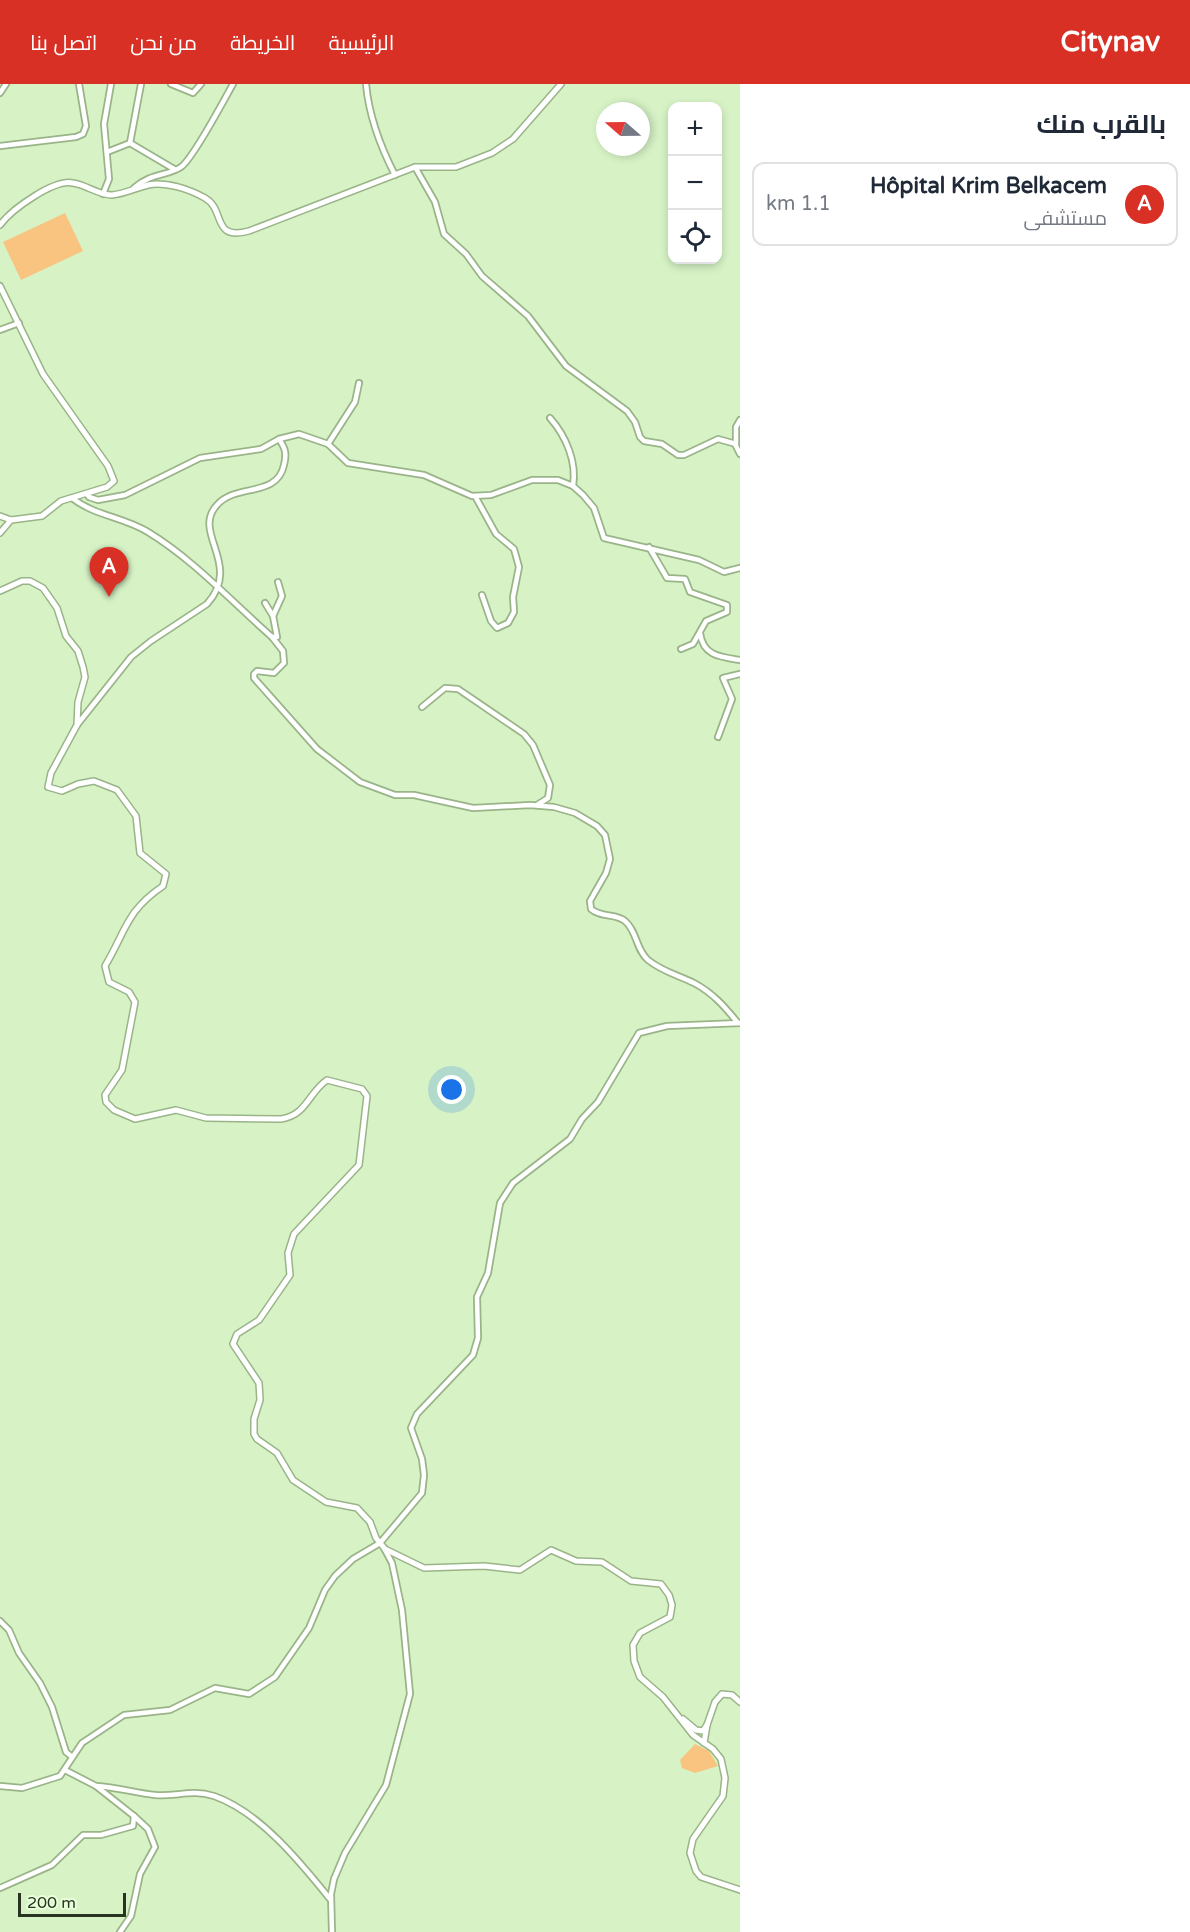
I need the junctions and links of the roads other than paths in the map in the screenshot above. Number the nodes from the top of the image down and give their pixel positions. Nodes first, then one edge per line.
1 (6, 84) edge
2 (79, 84) edge
3 (111, 84) edge
4 (141, 84) edge
5 (171, 84) edge
6 (201, 84) edge
7 (233, 84) edge
8 (366, 84) edge
9 (561, 84) edge
10 (0, 93) edge
11 (130, 143) junction
12 (0, 146) edge
13 (107, 152) junction
14 (415, 168) junction
15 (174, 169) junction
16 (395, 175) junction
17 (132, 190) junction
18 (102, 194) junction
19 (0, 225) edge
20 (0, 286) edge
21 (19, 323) junction
22 (0, 330) edge
23 (359, 383) dead end
24 (550, 418) dead end
25 (740, 420) edge
26 (279, 439) junction
27 (328, 444) junction
28 (735, 444) junction
29 (740, 454) edge
30 (573, 486) junction
31 (87, 494) junction
32 (476, 496) junction
33 (72, 498) junction
34 (0, 516) edge
35 (12, 520) junction
36 (0, 533) edge
37 (649, 547) junction
38 (740, 568) edge
39 (278, 582) dead end
40 (218, 587) junction
41 (0, 591) edge
42 (482, 595) dead end
43 (265, 603) dead end
44 (273, 616) junction
45 (700, 633) junction
46 (272, 637) junction
47 (681, 649) dead end
48 (740, 660) edge
49 (740, 674) edge
50 (422, 707) dead end
51 (77, 725) junction
52 (718, 737) dead end
53 (537, 805) junction
54 (739, 1023) edge
55 (381, 1544) junction
56 (0, 1621) edge
57 (740, 1702) edge
58 (676, 1713) junction
59 (707, 1725) junction
60 (704, 1743) junction
61 (71, 1756) junction
62 (65, 1770) junction
63 (0, 1786) edge
64 (96, 1786) junction
65 (134, 1816) junction
66 (0, 1888) edge
67 (740, 1890) edge
68 (331, 1900) junction
69 (120, 1932) edge
70 (332, 1932) edge

1 - 10 street
2 - 12 street
3 - 13 street
4 - 11 street
5 - 6 street
7 - 15 street
8 - 16 street
9 - 14 main road
11 - 13 street
11 - 15 street
13 - 18 street
14 - 16 main road
14 - 28 street
15 - 17 street
16 - 17 main road
17 - 18 main road
18 - 19 main road
20 - 21 main road
21 - 22 street
21 - 31 main road
23 - 27 street
24 - 30 street
25 - 28 street
26 - 27 street
26 - 31 street
26 - 40 street
27 - 32 street
28 - 29 street
30 - 32 street
30 - 37 street
31 - 33 main road
32 - 42 street
33 - 35 main road
33 - 40 street
34 - 35 main road
35 - 36 main road
37 - 38 street
37 - 45 street
39 - 44 street
40 - 46 street
40 - 51 street
41 - 51 main road
43 - 44 street
44 - 46 street
45 - 47 street
45 - 48 street
46 - 53 street
49 - 52 street
50 - 53 street
51 - 55 main road
53 - 54 street
54 - 55 street
55 - 58 main road
55 - 61 street
55 - 68 street
56 - 61 street
57 - 59 main road
58 - 59 main road
58 - 60 main road
59 - 60 main road
60 - 67 main road
61 - 62 street
62 - 63 street
62 - 64 street
64 - 65 street
64 - 68 street
65 - 66 street
65 - 69 street
68 - 70 street

